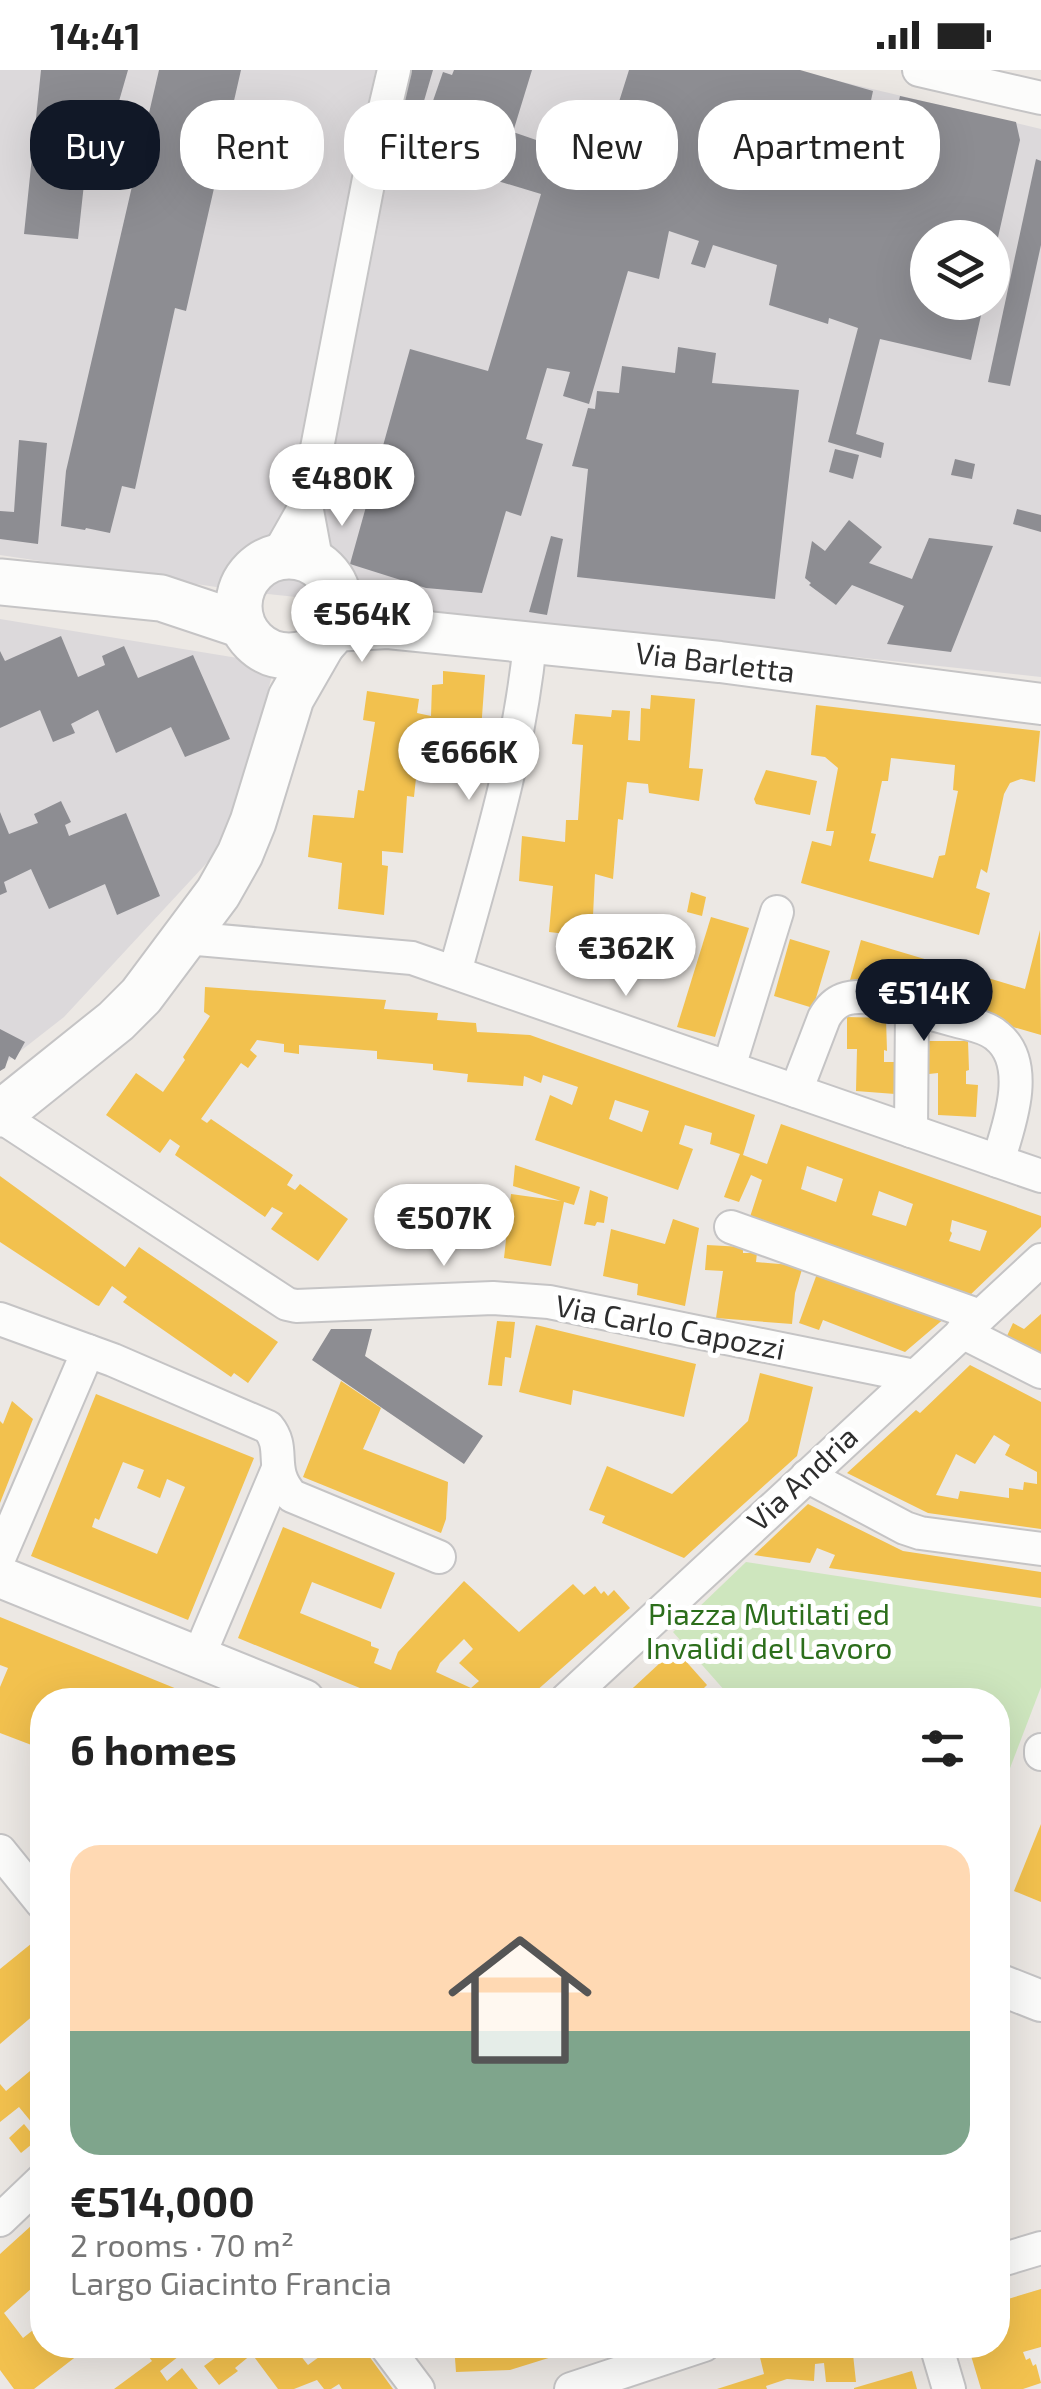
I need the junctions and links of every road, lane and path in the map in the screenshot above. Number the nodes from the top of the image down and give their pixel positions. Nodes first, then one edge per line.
1 (394, 70) edge
2 (920, 70) edge
3 (1041, 98) edge
4 (0, 582) edge
5 (296, 601) junction
6 (530, 643) junction
7 (291, 698) junction
8 (1041, 704) edge
9 (776, 912) dead end
10 (186, 938) junction
11 (456, 972) junction
12 (912, 1009) junction
13 (729, 1067) junction
14 (796, 1091) junction
15 (0, 1115) edge
16 (911, 1131) junction
17 (998, 1161) junction
18 (1041, 1176) edge
19 (732, 1227) dead end
20 (1041, 1260) edge
21 (0, 1319) edge
22 (971, 1324) junction
23 (88, 1351) junction
24 (1041, 1372) edge
25 (914, 1376) junction
26 (277, 1471) junction
27 (806, 1476) junction
28 (1041, 1549) edge
29 (0, 1556) edge
30 (439, 1557) dead end
31 (0, 1577) edge
32 (198, 1658) junction
33 (274, 1688) edge
34 (579, 1688) edge
35 (0, 1851) edge
36 (30, 1888) edge
37 (1010, 1993) edge
38 (1041, 2001) edge
39 (30, 2191) edge
40 (0, 2220) edge
41 (1041, 2248) edge
42 (1010, 2257) edge
43 (395, 2358) edge
44 (665, 2358) edge
45 (940, 2358) edge
46 (418, 2389) edge
47 (571, 2389) edge
48 (949, 2389) edge

1 - 5 street
2 - 3 street
4 - 5 main road, Via Barletta
5 - 6 street, Via Barletta
5 - 7 main road
5 - 7 main road, Via Barletta
6 - 8 street, Via Barletta
6 - 11 street
7 - 10 main road
9 - 13 street
10 - 11 street
10 - 15 main road
11 - 13 street
12 - 14 street
12 - 16 street
12 - 17 street
13 - 14 street
14 - 16 street
15 - 25 street, Via Carlo Capozzi
16 - 17 street
17 - 18 street
19 - 22 street
20 - 22 street, Via Andria
21 - 23 street
22 - 24 street
22 - 25 street, Via Andria
23 - 26 street
23 - 29 street
25 - 27 street, Via Andria
26 - 30 street
26 - 32 street
27 - 28 street
27 - 34 street, Via Andria
31 - 32 street
32 - 33 street
35 - 36 street
37 - 38 street
39 - 40 street
41 - 42 street
43 - 46 street
44 - 47 street
45 - 48 street

